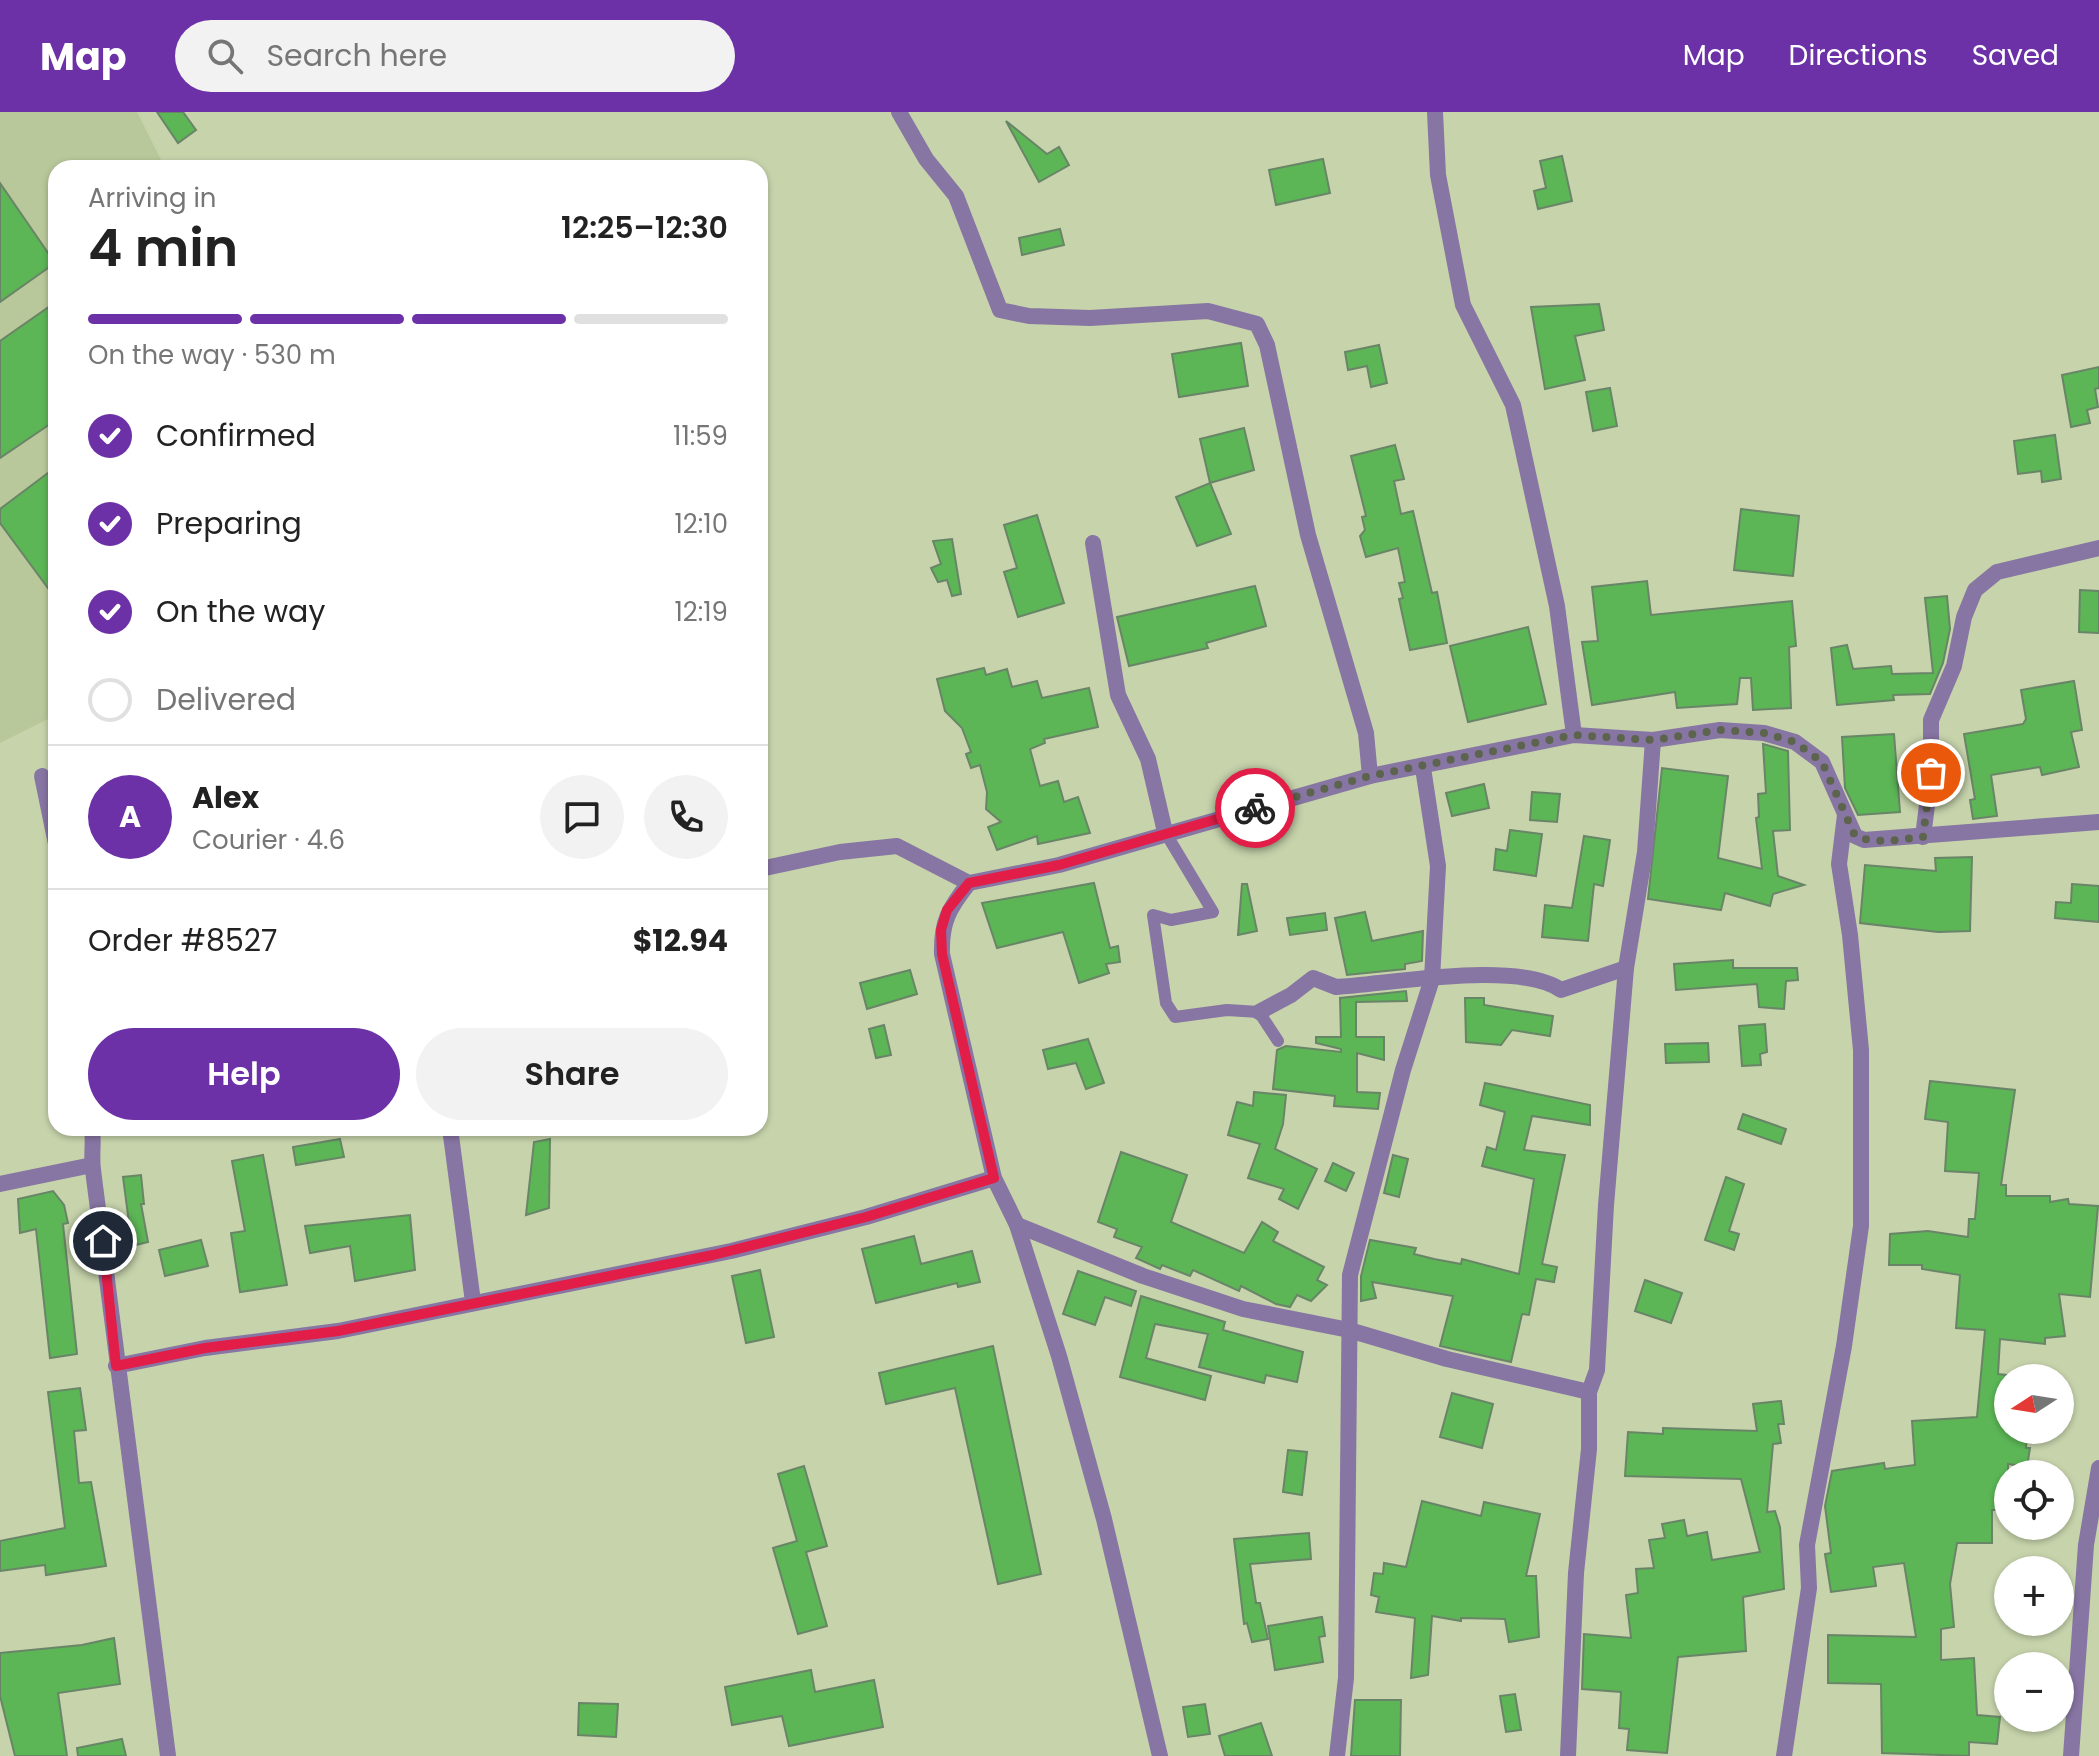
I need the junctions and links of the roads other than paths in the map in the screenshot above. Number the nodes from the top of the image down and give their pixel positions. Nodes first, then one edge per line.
1 (899, 112) edge
2 (1435, 112) edge
3 (1093, 543) dead end
4 (2099, 548) edge
5 (1574, 735) junction
6 (1653, 740) junction
7 (1423, 768) junction
8 (42, 776) dead end
9 (1370, 776) junction
10 (48, 805) edge
11 (1845, 815) junction
12 (2099, 822) edge
13 (1165, 832) junction
14 (1923, 837) junction
15 (768, 867) edge
16 (969, 883) junction
17 (1626, 968) junction
18 (1432, 979) junction
19 (1259, 1012) junction
20 (1278, 1041) dead end
21 (92, 1136) edge
22 (451, 1136) edge
23 (92, 1165) junction
24 (994, 1178) junction
25 (0, 1184) edge
26 (1017, 1225) junction
27 (473, 1302) junction
28 (1349, 1330) junction
29 (116, 1366) junction
30 (1589, 1392) junction
31 (2099, 1468) edge
32 (168, 1756) edge
33 (1160, 1756) edge
34 (1337, 1756) edge
35 (1568, 1756) edge
36 (1784, 1756) edge
37 (2071, 1756) edge

1 - 9 street
2 - 5 street
3 - 13 street
4 - 14 street
5 - 6 street
5 - 7 street
6 - 11 street
6 - 17 street
7 - 9 street
7 - 18 street
8 - 10 street
9 - 13 street
11 - 14 street
11 - 36 street
12 - 14 street
13 - 16 street
13 - 19 lane
15 - 16 street
16 - 24 street
17 - 18 street
17 - 30 street
18 - 19 street
18 - 28 street
19 - 20 lane
21 - 23 street
22 - 27 street
23 - 25 street
23 - 29 street
24 - 26 street
24 - 27 street
26 - 28 street
26 - 33 street
27 - 29 street
28 - 30 street
28 - 34 street
29 - 32 street
30 - 35 street
31 - 37 street

